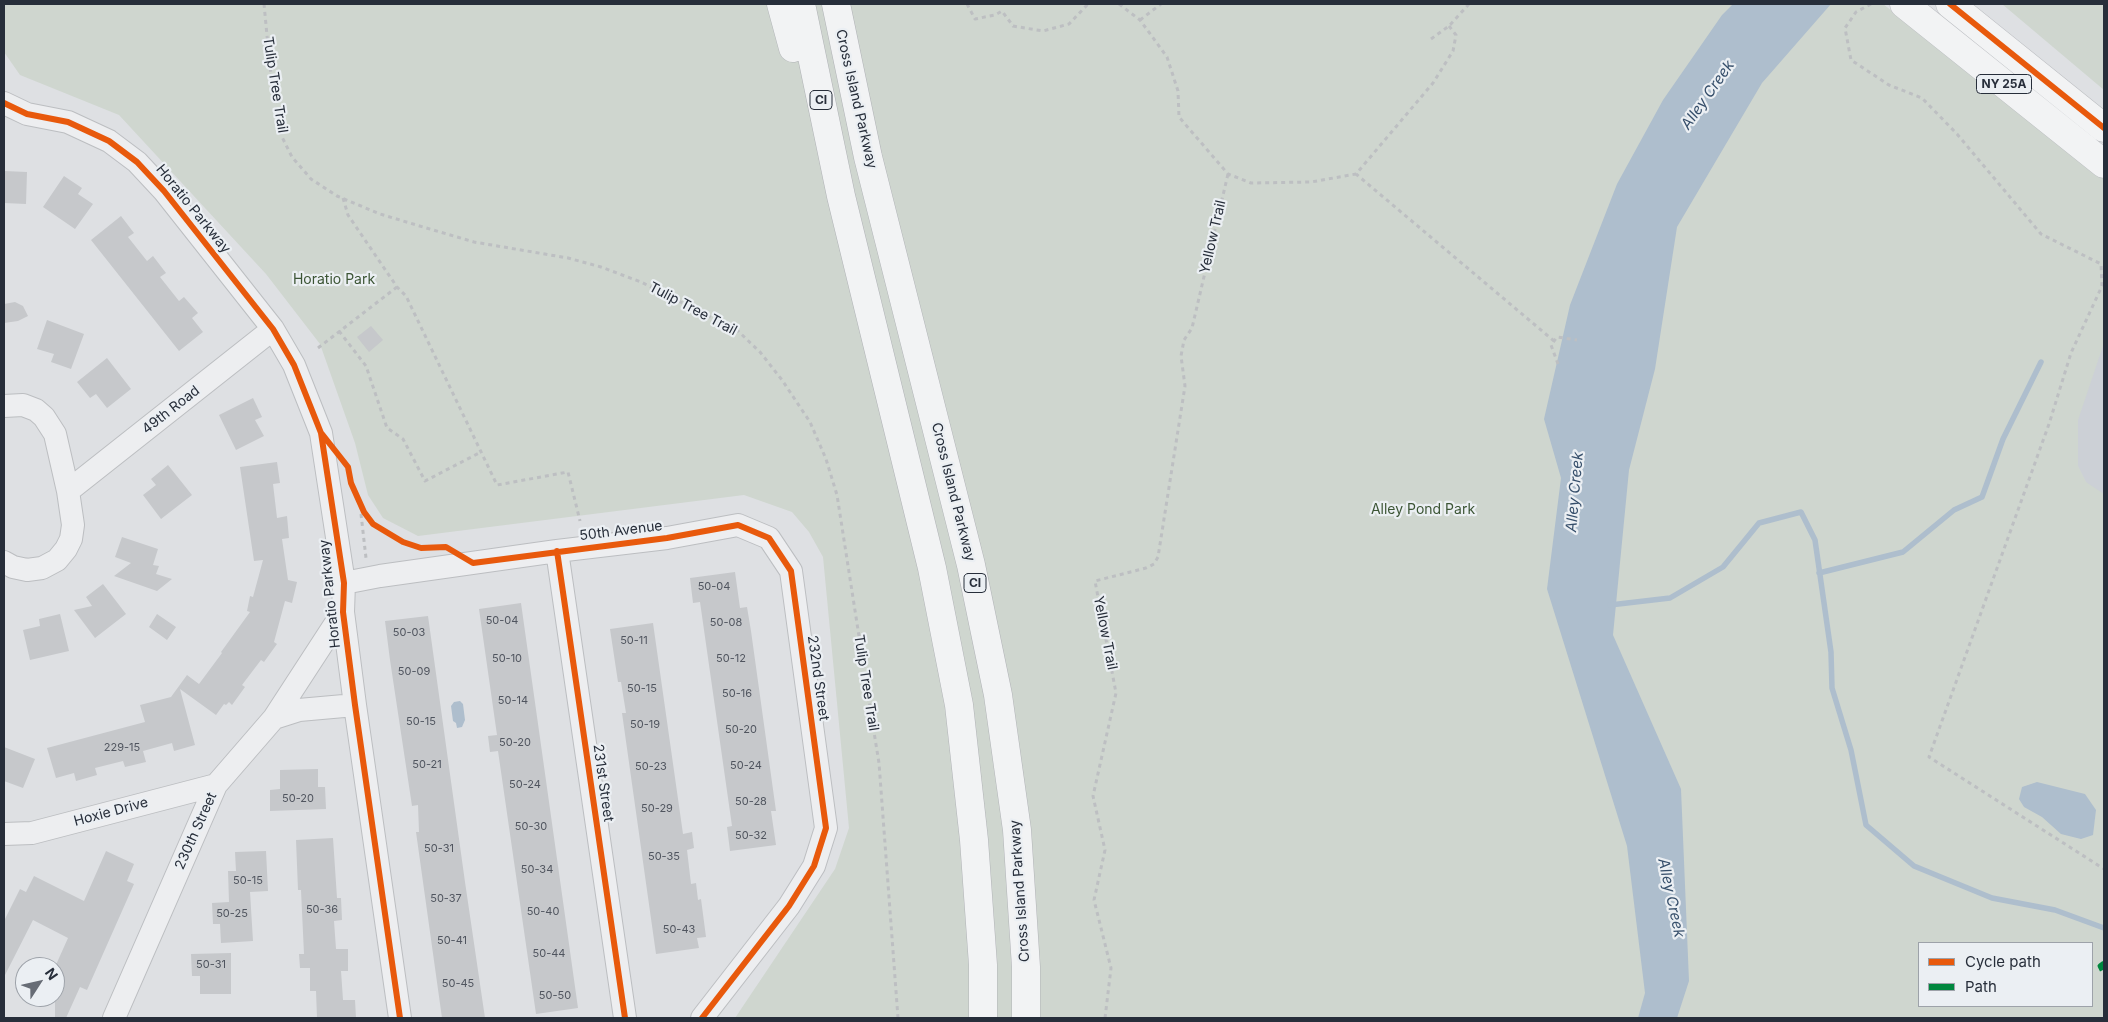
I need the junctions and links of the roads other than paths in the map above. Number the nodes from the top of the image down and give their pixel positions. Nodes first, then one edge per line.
1 (782, 4) edge
2 (801, 4) edge
3 (1904, 4) edge
4 (1950, 4) edge
5 (838, 12) edge
6 (4, 103) edge
7 (27, 114) junction
8 (4, 117) edge
9 (2104, 128) edge
10 (2104, 164) edge
11 (841, 196) junction
12 (273, 330) junction
13 (4, 406) edge
14 (68, 491) junction
15 (769, 538) joint
16 (557, 551) junction
17 (4, 562) edge
18 (344, 583) junction
19 (343, 612) junction
20 (355, 705) junction
21 (274, 718) junction
22 (216, 785) junction
23 (4, 834) edge
24 (114, 1018) edge
25 (400, 1018) edge
26 (625, 1018) edge
27 (702, 1018) edge
28 (983, 1018) edge
29 (1026, 1018) edge

1 - 11 main road
2 - 11 main road, CI
3 - 10 main road, NY 25A
4 - 9 main road, NY 25A
5 - 29 main road, Cross Island Parkway / CI
6 - 7 street, Horatio Parkway
7 - 8 street, Horatio Parkway
7 - 12 street, Horatio Parkway
11 - 28 main road, CI
12 - 14 street, 49th Road
12 - 18 street, Horatio Parkway
13 - 14 street
14 - 17 street
15 - 16 street, 50th Avenue
15 - 27 street, 232nd Street
16 - 18 street, 50th Avenue
16 - 26 street, 231st Street
18 - 19 street, Horatio Parkway
19 - 20 street, Horatio Parkway
19 - 21 street, 230th Street
20 - 21 street
20 - 25 street, Horatio Parkway
21 - 22 street, 230th Street
22 - 23 street, Hoxie Drive
22 - 24 street, 230th Street

